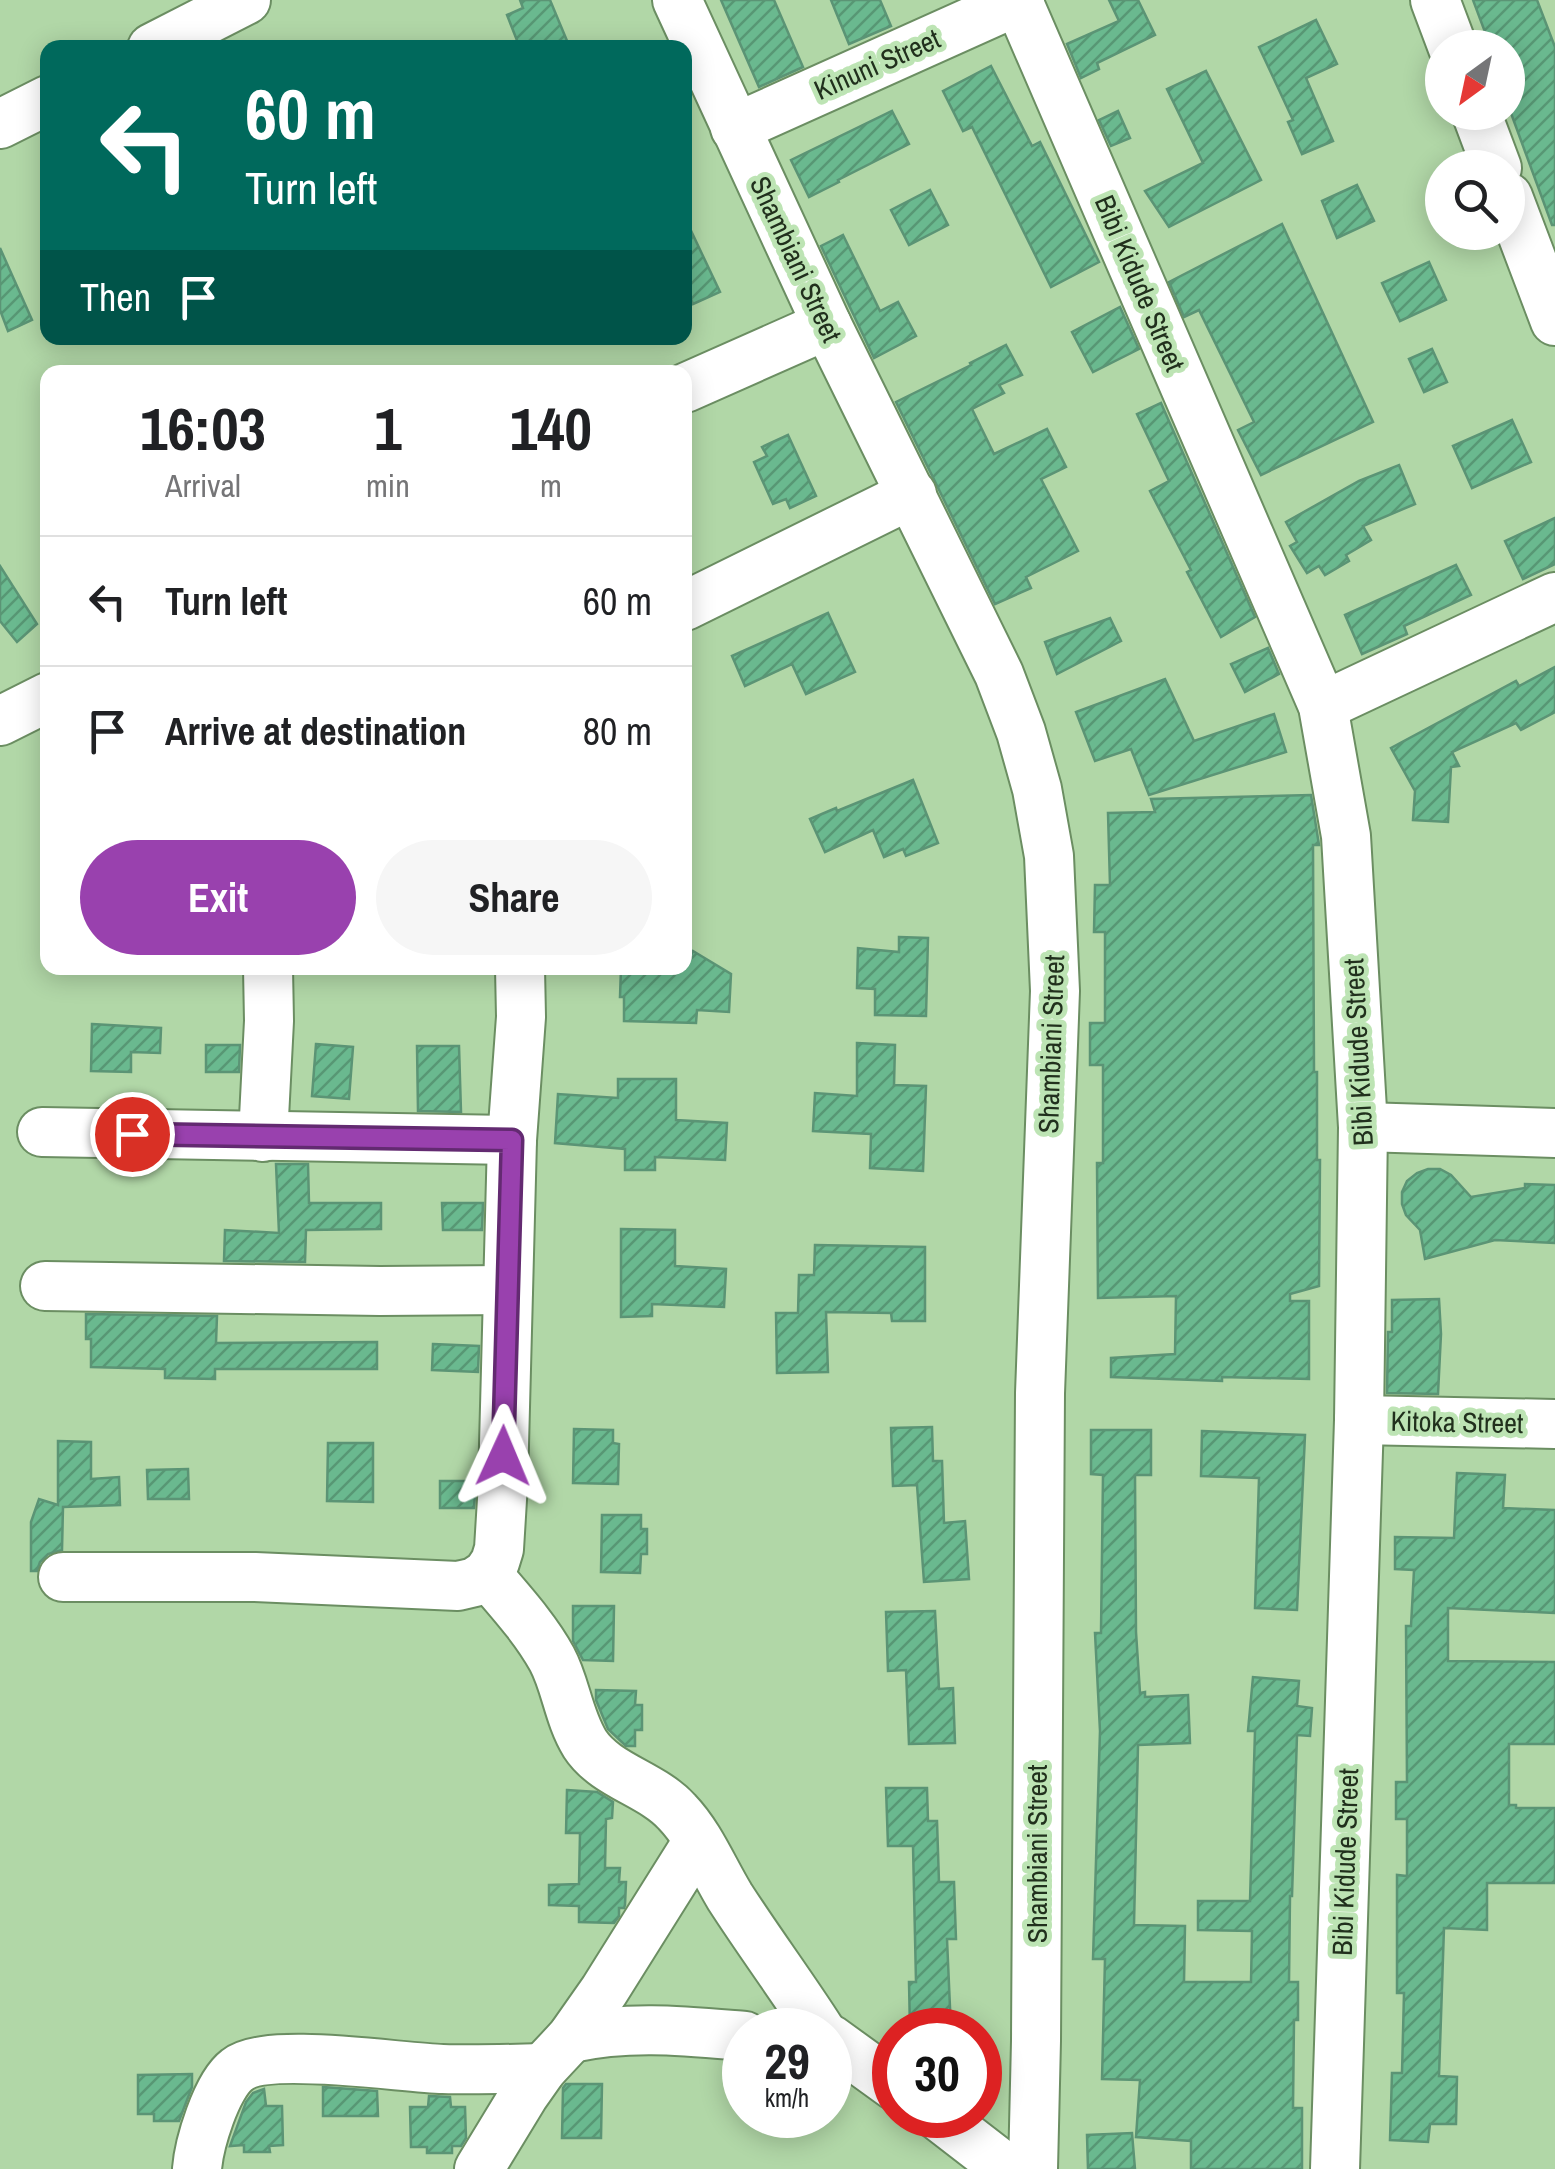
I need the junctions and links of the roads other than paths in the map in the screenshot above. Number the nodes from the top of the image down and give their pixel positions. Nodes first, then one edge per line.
1 (246, 0) edge
2 (677, 0) edge
3 (1019, 0) edge
4 (1435, 0) edge
5 (1446, 30) edge
6 (168, 40) edge
7 (40, 104) edge
8 (0, 124) edge
9 (735, 128) junction
10 (1525, 241) edge
11 (1555, 320) edge
12 (827, 325) junction
13 (692, 385) edge
14 (912, 494) junction
15 (1555, 598) edge
16 (692, 603) edge
17 (40, 702) edge
18 (1324, 706) junction
19 (0, 721) edge
20 (268, 975) edge
21 (520, 975) edge
22 (1364, 1127) junction
23 (42, 1132) dead end
24 (1555, 1132) edge
25 (263, 1137) junction
26 (512, 1140) junction
27 (45, 1286) dead end
28 (508, 1290) junction
29 (1359, 1420) junction
30 (1555, 1424) edge
31 (486, 1574) junction
32 (63, 1577) dead end
33 (698, 1841) junction
34 (807, 2008) edge
35 (722, 2035) edge
36 (557, 2053) junction
37 (967, 2138) edge
38 (197, 2169) edge
39 (479, 2169) edge
40 (1007, 2169) edge
41 (1033, 2169) edge
42 (1335, 2169) edge

1 - 6 street
2 - 9 street, Shambiani Street
3 - 9 street, Kinuni Street
3 - 18 street, Bibi Kidude Street
4 - 5 street
7 - 8 street
9 - 12 street, Shambiani Street
10 - 11 street
12 - 13 street
12 - 14 street, Shambiani Street
14 - 16 street
14 - 41 street, Shambiani Street
15 - 18 street
17 - 19 street
18 - 22 street, Bibi Kidude Street
20 - 25 street
21 - 26 street
22 - 24 street
22 - 29 street, Bibi Kidude Street
23 - 25 street
25 - 26 street
26 - 28 street
27 - 28 street
28 - 31 street
29 - 30 street, Kitoka Street
29 - 42 street, Bibi Kidude Street
31 - 32 street
31 - 33 street
33 - 34 street
33 - 36 street
35 - 36 street
36 - 38 street
36 - 39 street
37 - 40 street

